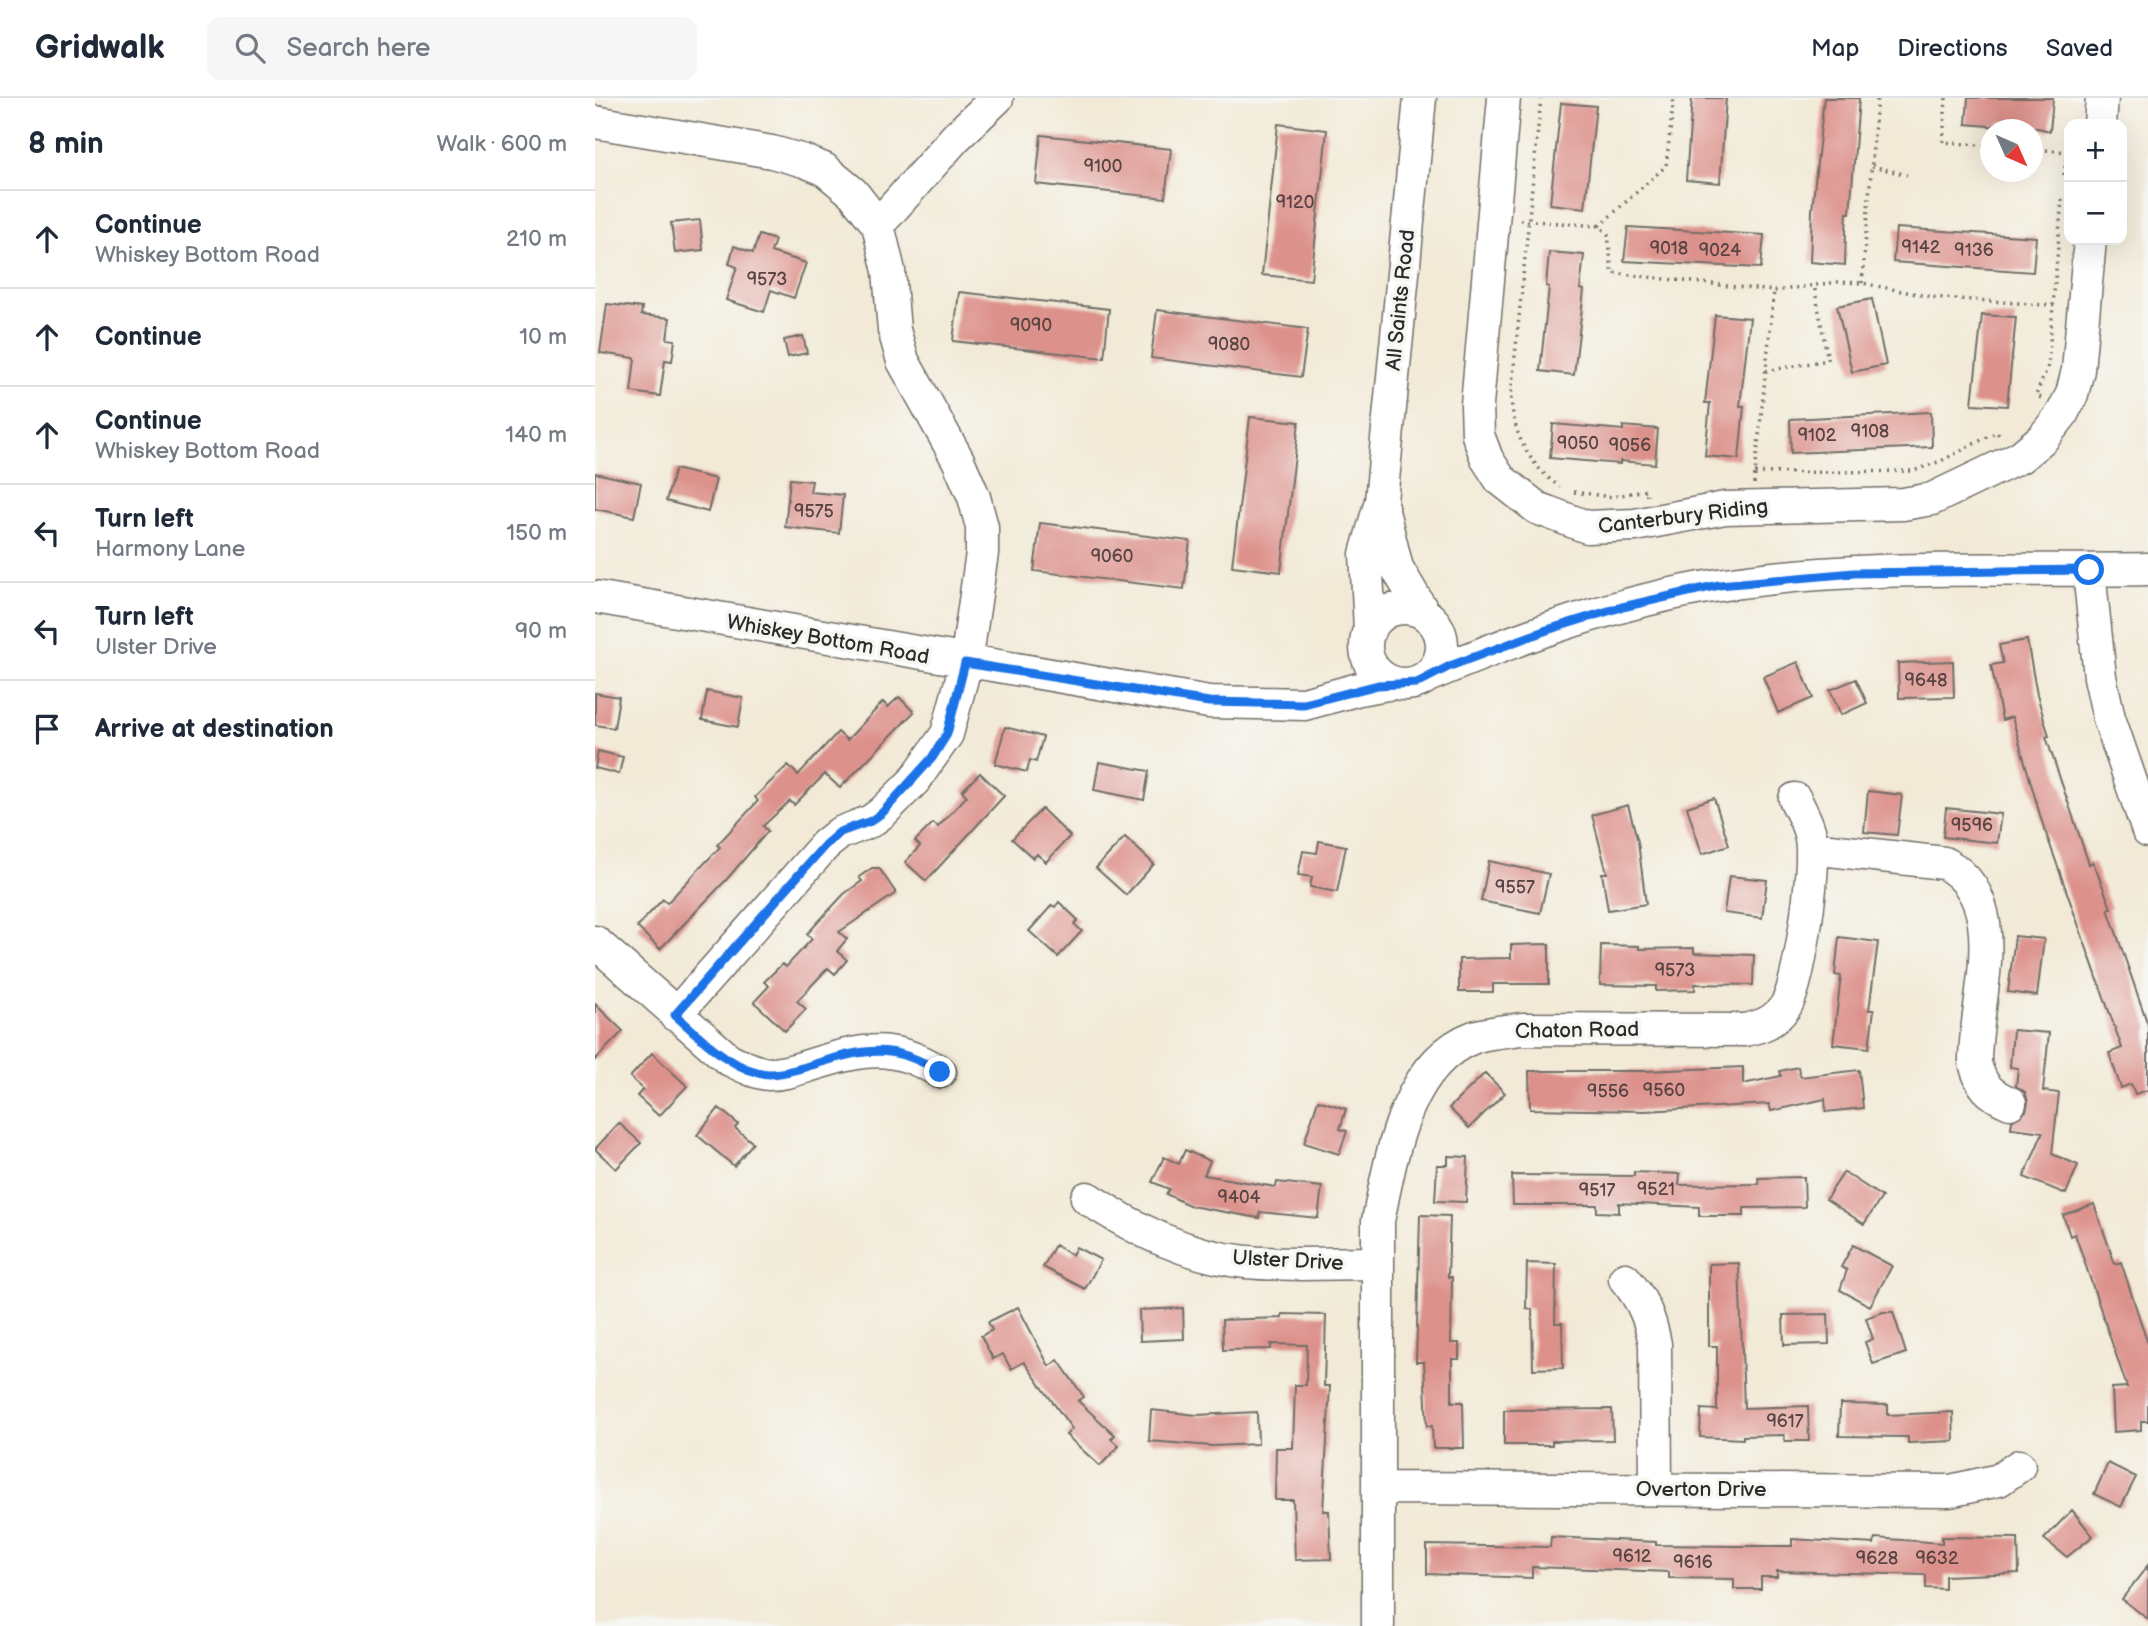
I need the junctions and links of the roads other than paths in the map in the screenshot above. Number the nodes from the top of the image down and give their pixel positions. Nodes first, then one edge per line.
1 (997, 98) edge
2 (1420, 98) edge
3 (1504, 98) edge
4 (2102, 98) edge
5 (2100, 119) edge
6 (595, 122) edge
7 (878, 225) junction
8 (2090, 245) edge
9 (1381, 501) junction
10 (2148, 569) edge
11 (2089, 570) junction
12 (595, 597) edge
13 (1428, 617) junction
14 (1368, 635) junction
15 (1517, 640) junction
16 (965, 663) junction
17 (1430, 675) junction
18 (1393, 683) junction
19 (1269, 703) junction
20 (1795, 799) dead end
21 (2145, 813) edge
22 (1812, 848) junction
23 (595, 943) edge
24 (675, 1015) junction
25 (940, 1072) dead end
26 (2010, 1103) dead end
27 (1087, 1198) dead end
28 (1376, 1264) junction
29 (1625, 1279) dead end
30 (2019, 1466) dead end
31 (1378, 1488) junction
32 (1656, 1488) junction
33 (1378, 1626) edge

1 - 7 street
2 - 9 street, All Saints Road
3 - 8 street, Canterbury Riding
4 - 5 street
6 - 7 street
7 - 16 street
9 - 13 street, All Saints Road
9 - 14 street, All Saints Road
10 - 11 street
11 - 15 street
11 - 21 street
12 - 16 street, Whiskey Bottom Road
13 - 14 street
13 - 15 street
13 - 17 street
14 - 18 street
14 - 19 street, Whiskey Bottom Road
15 - 17 street
16 - 19 street, Whiskey Bottom Road
16 - 24 street
17 - 18 street
18 - 19 street, Whiskey Bottom Road
20 - 22 street, Chaton Road
22 - 26 street
22 - 28 street, Chaton Road
23 - 24 street
24 - 25 street
27 - 28 street, Ulster Drive
28 - 31 street, Chaton Road
29 - 32 street
30 - 32 street, Overton Drive
31 - 32 street, Overton Drive
31 - 33 street, Chaton Road

